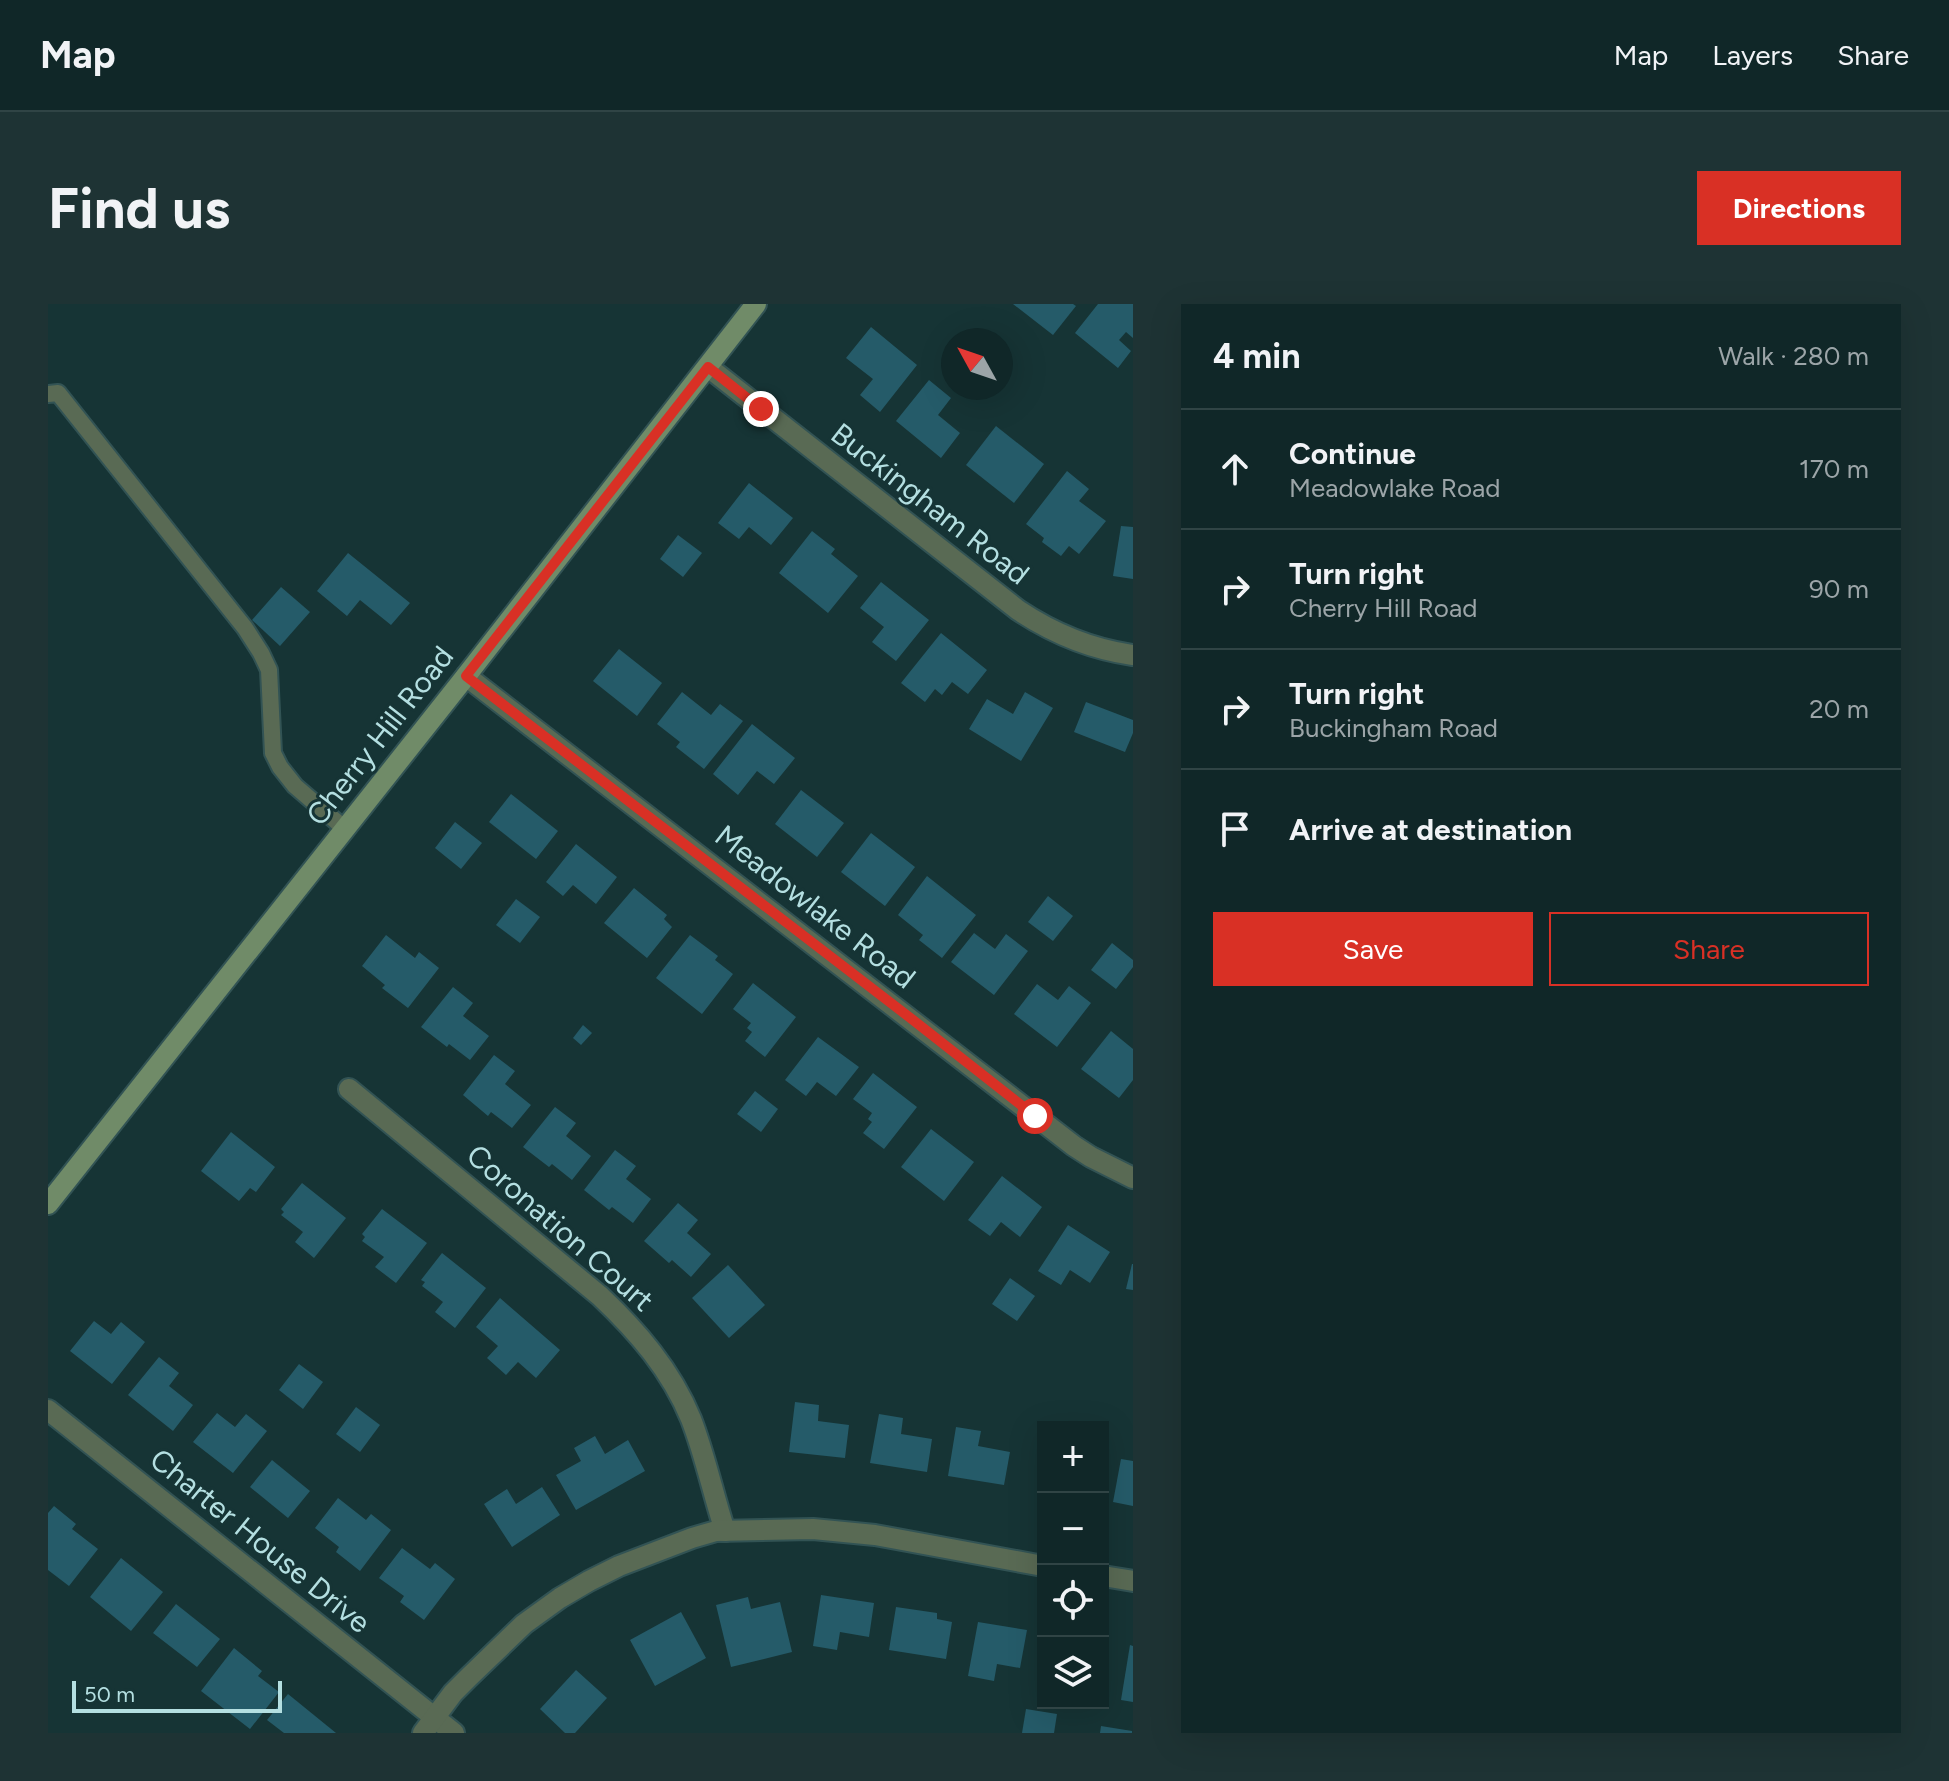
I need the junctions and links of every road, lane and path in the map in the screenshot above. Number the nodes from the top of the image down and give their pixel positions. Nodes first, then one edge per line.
1 (756, 304) edge
2 (708, 367) junction
3 (48, 394) edge
4 (1133, 655) edge
5 (466, 676) junction
6 (345, 829) junction
7 (349, 1089) dead end
8 (1133, 1178) edge
9 (48, 1204) edge
10 (48, 1410) edge
11 (725, 1531) junction
12 (1038, 1565) edge
13 (1109, 1577) edge
14 (1133, 1581) edge
15 (429, 1726) edge
16 (454, 1733) edge

1 - 2 main road, Cherry Hill Road
2 - 4 street, Buckingham Road
2 - 5 main road, Cherry Hill Road
3 - 6 lane
5 - 6 main road, Cherry Hill Road
5 - 8 street, Meadowlake Road
6 - 9 main road, Cherry Hill Road
7 - 11 street, Coronation Court
10 - 15 street, Charter House Drive
11 - 12 street
11 - 15 street
13 - 14 street
15 - 16 street, Charter House Drive

